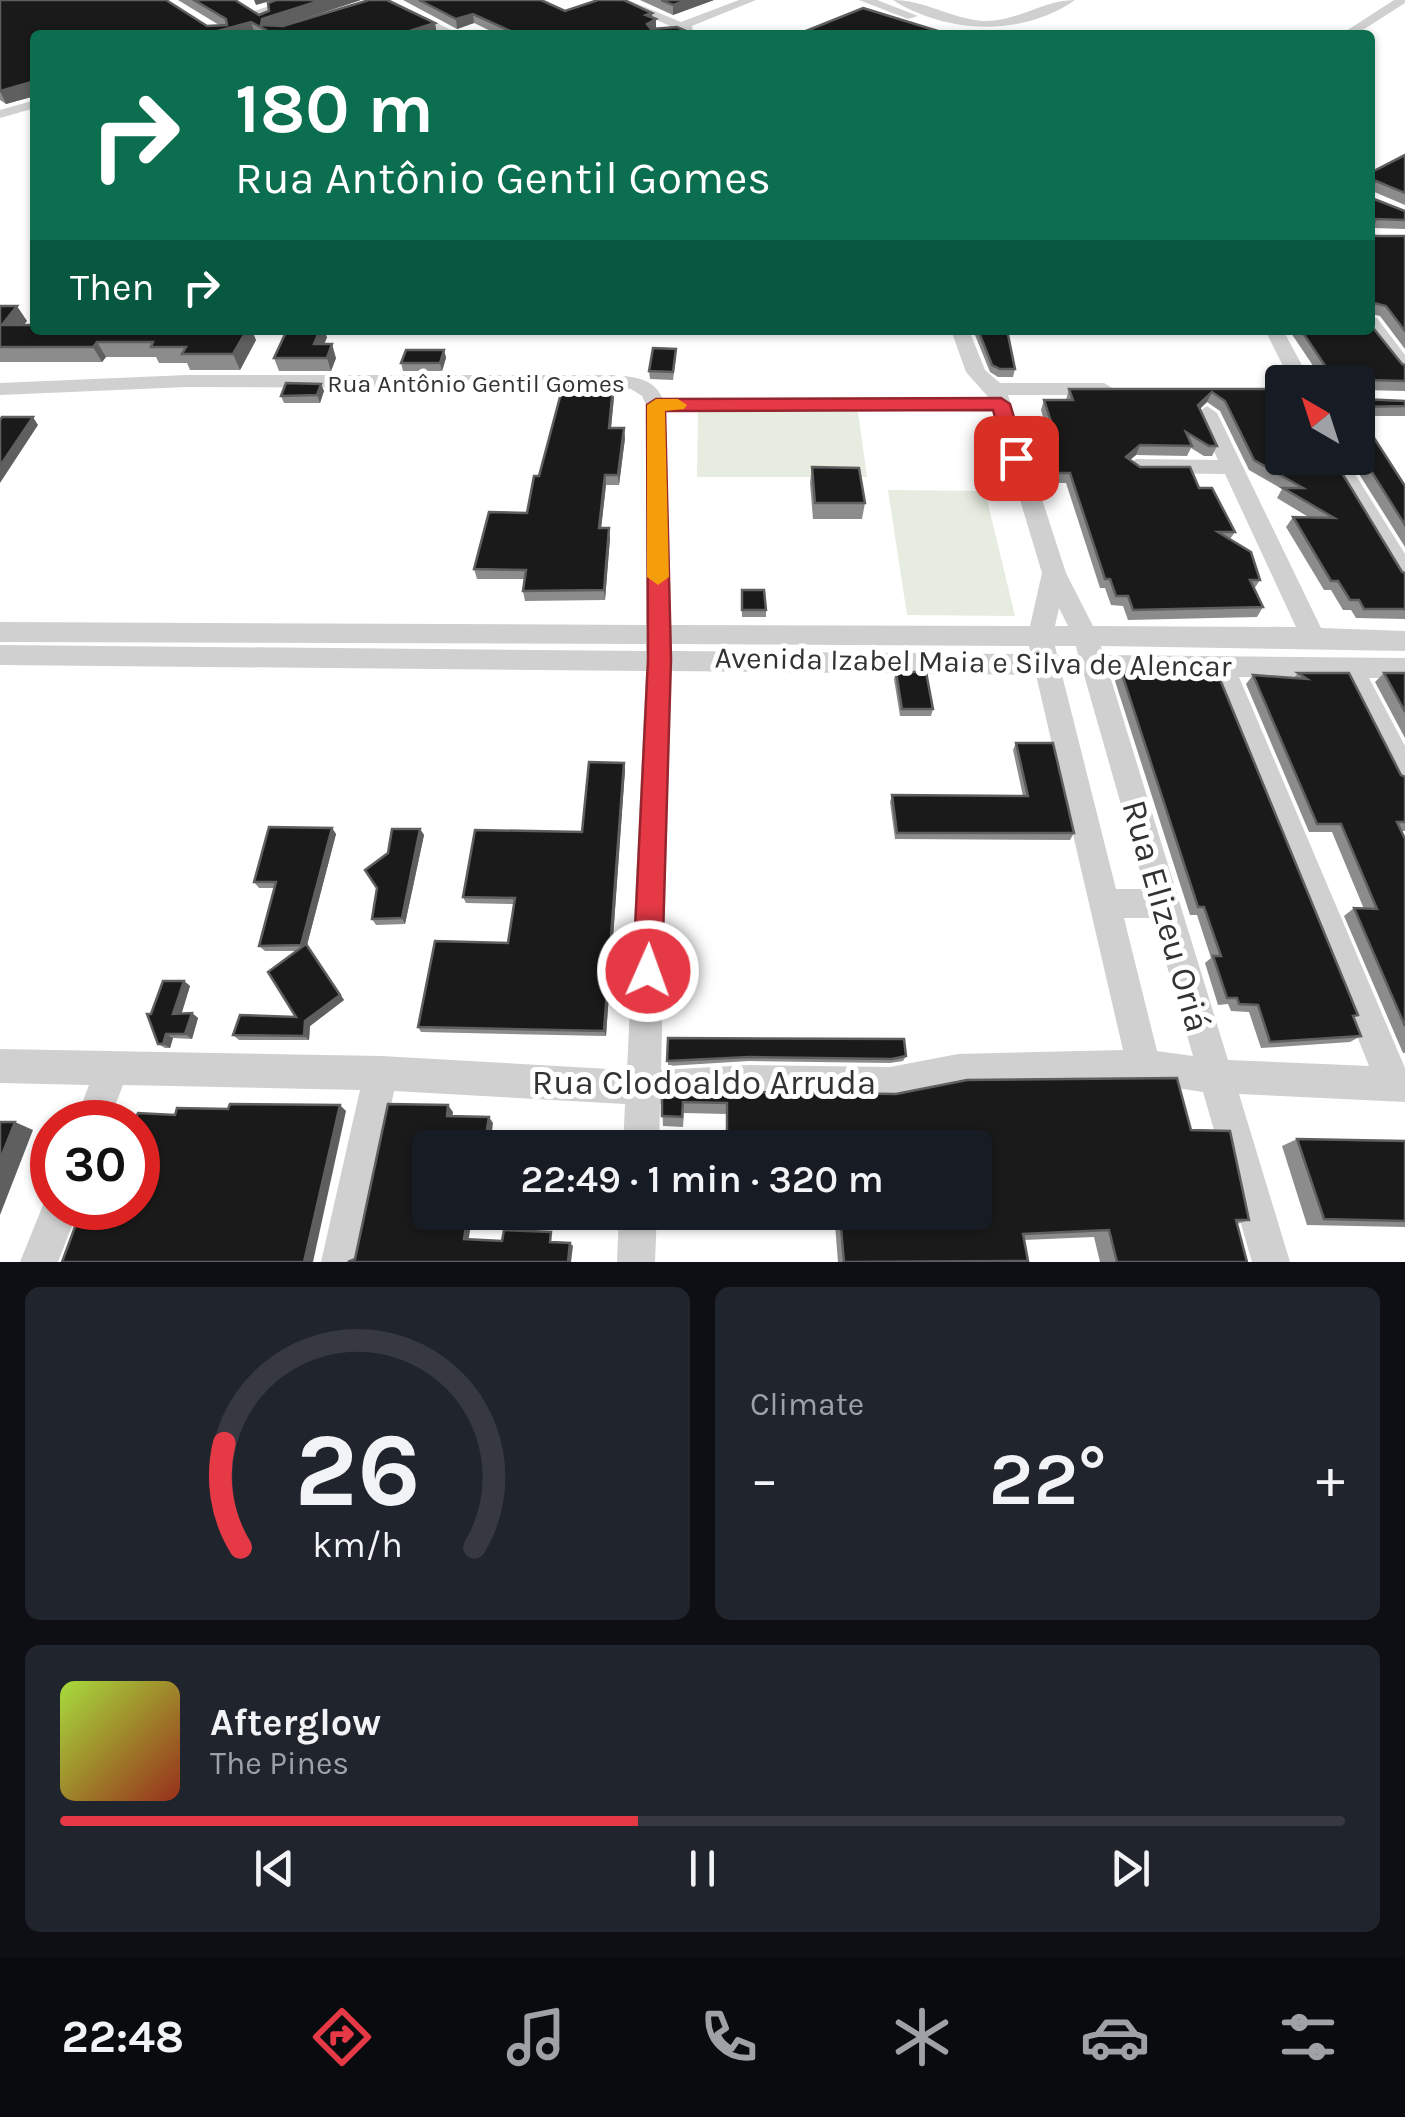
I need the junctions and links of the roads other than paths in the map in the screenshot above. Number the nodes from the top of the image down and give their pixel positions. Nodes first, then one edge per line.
1 (301, 0) edge
2 (385, 0) edge
3 (618, 0) edge
4 (750, 0) edge
5 (865, 0) edge
6 (899, 0) edge
7 (1069, 0) edge
8 (1402, 0) edge
9 (367, 6) edge
10 (255, 14) edge
11 (682, 26) junction
12 (445, 30) edge
13 (671, 30) edge
14 (691, 30) edge
15 (953, 30) edge
16 (1354, 30) edge
17 (30, 105) edge
18 (0, 114) edge
19 (1375, 329) edge
20 (962, 335) edge
21 (1277, 335) edge
22 (1293, 365) edge
23 (1405, 368) edge
24 (0, 389) edge
25 (1130, 389) edge
26 (999, 396) junction
27 (656, 405) junction
28 (1207, 413) edge
29 (1136, 466) edge
30 (1233, 468) junction
31 (1345, 475) edge
32 (1054, 572) junction
33 (1405, 574) edge
34 (0, 632) edge
35 (470, 632) junction
36 (1313, 637) junction
37 (956, 638) junction
38 (1086, 638) junction
39 (1405, 641) edge
40 (659, 648) junction
41 (1043, 652) junction
42 (0, 655) edge
43 (466, 660) junction
44 (960, 664) junction
45 (1220, 664) junction
46 (1094, 668) junction
47 (1405, 668) edge
48 (1352, 670) junction
49 (1405, 774) edge
50 (1162, 903) junction
51 (1106, 904) junction
52 (0, 1066) edge
53 (113, 1066) junction
54 (1144, 1066) junction
55 (381, 1073) junction
56 (1213, 1076) junction
57 (1399, 1084) edge
58 (643, 1088) junction
59 (100, 1100) edge
60 (641, 1130) edge
61 (52, 1230) edge
62 (637, 1230) edge
63 (40, 1262) edge
64 (340, 1262) edge
65 (636, 1262) edge
66 (1271, 1262) edge

1 - 10 street
2 - 9 street
2 - 12 street
3 - 11 street
4 - 11 street
5 - 15 street
6 - 7 street
8 - 16 street
11 - 13 street
11 - 14 street
17 - 18 street
19 - 23 street
20 - 26 street, Rua Elizeu Oriá
21 - 22 street
24 - 27 street, Rua Antônio Gentil Gomes
25 - 26 street, Rua Antônio Gentil Gomes
26 - 27 street, Rua Antônio Gentil Gomes
26 - 32 street, Rua Elizeu Oriá
27 - 40 street
28 - 30 street
29 - 30 street
30 - 36 street
31 - 33 street
32 - 38 street, Rua Elizeu Oriá
32 - 41 street, Rua Elizeu Oriá
34 - 35 street, Avenida Izabel Maia e Silva de Alencar
35 - 40 street, Avenida Izabel Maia e Silva de Alencar
35 - 43 street
36 - 38 street, Avenida Izabel Maia e Silva de Alencar
36 - 39 street, Avenida Izabel Maia e Silva de Alencar
37 - 40 street, Avenida Izabel Maia e Silva de Alencar
37 - 41 street, Avenida Izabel Maia e Silva de Alencar
37 - 44 street
38 - 41 street, Avenida Izabel Maia e Silva de Alencar
38 - 46 street, Rua Elizeu Oriá
40 - 43 street, Avenida Izabel Maia e Silva de Alencar
40 - 44 street, Avenida Izabel Maia e Silva de Alencar
40 - 58 street
41 - 44 street, Avenida Izabel Maia e Silva de Alencar
41 - 46 street, Avenida Izabel Maia e Silva de Alencar
41 - 51 street, Rua Elizeu Oriá
42 - 43 street, Avenida Izabel Maia e Silva de Alencar
45 - 46 street, Avenida Izabel Maia e Silva de Alencar
45 - 48 street, Avenida Izabel Maia e Silva de Alencar
45 - 57 street
46 - 50 street, Rua Elizeu Oriá
47 - 48 street, Avenida Izabel Maia e Silva de Alencar
48 - 49 street
50 - 51 street
50 - 56 street, Rua Elizeu Oriá
51 - 54 street, Rua Elizeu Oriá
52 - 53 street, Rua Clodoaldo Arruda
53 - 55 street, Rua Clodoaldo Arruda
53 - 59 street
54 - 56 street, Rua Clodoaldo Arruda
54 - 58 street, Rua Clodoaldo Arruda
55 - 58 street, Rua Clodoaldo Arruda
55 - 64 street
56 - 57 street, Rua Clodoaldo Arruda
56 - 66 street, Rua Elizeu Oriá
58 - 60 street
61 - 63 street
62 - 65 street

